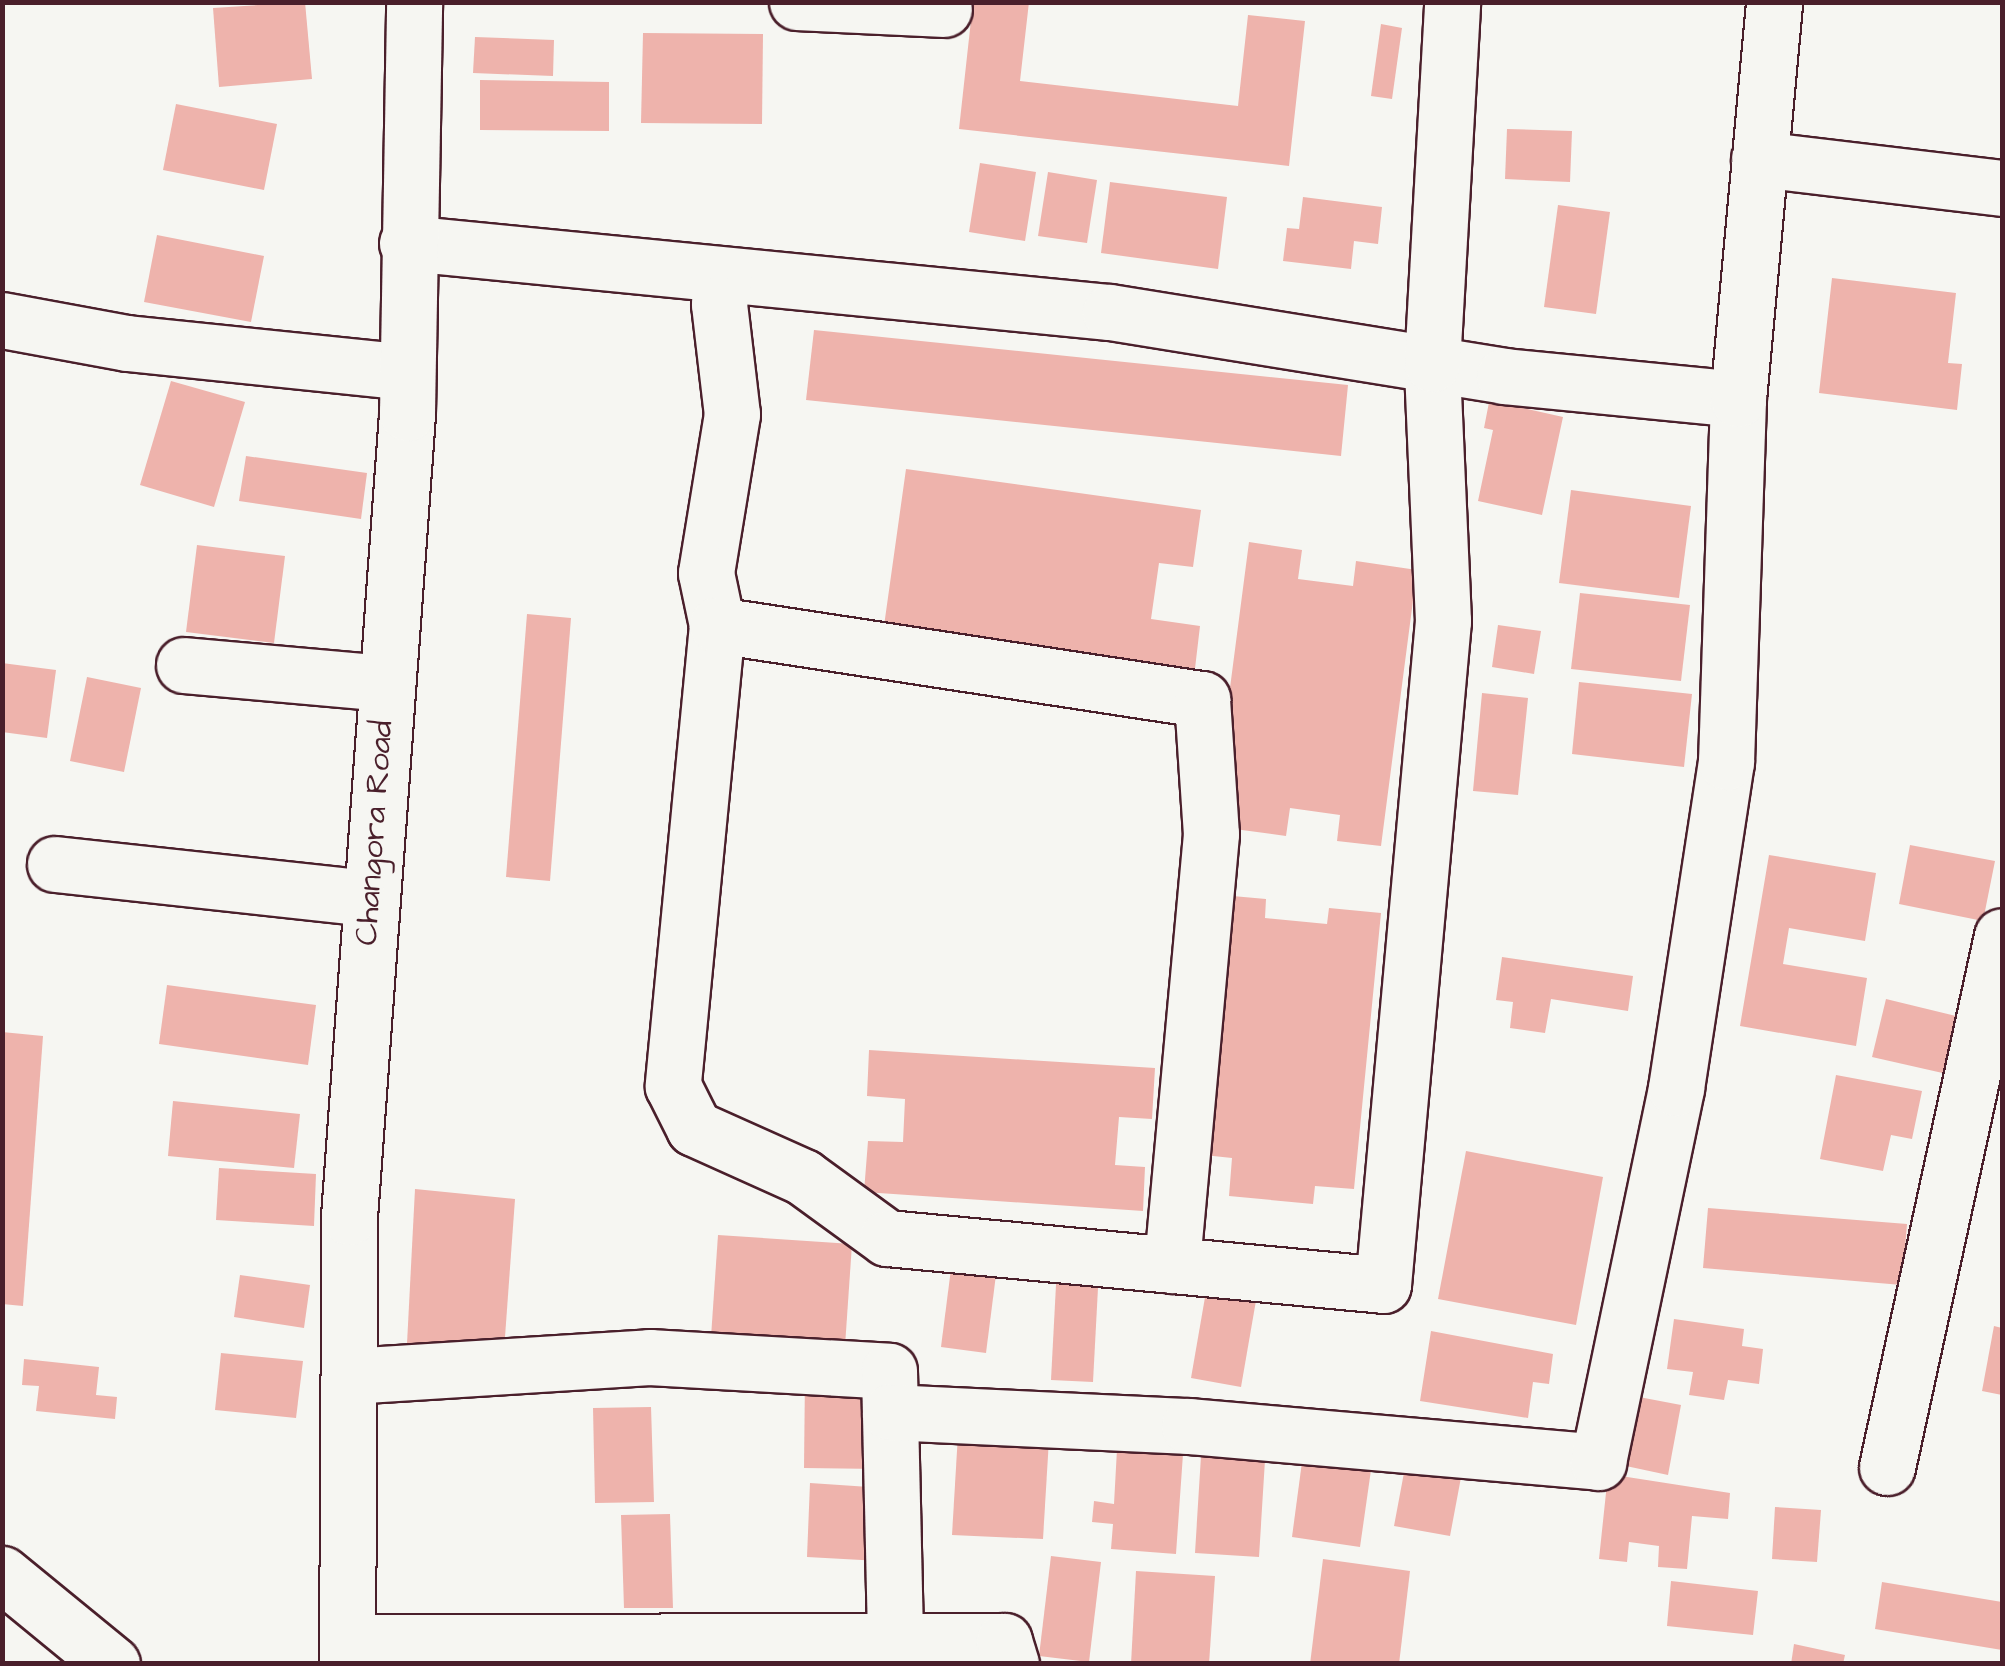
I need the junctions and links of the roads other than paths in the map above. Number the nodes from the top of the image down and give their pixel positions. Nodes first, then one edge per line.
1 (414, 2) edge
2 (797, 2) edge
3 (1452, 2) edge
4 (1774, 2) edge
5 (944, 9) dead end
6 (1759, 159) junction
7 (2002, 188) edge
8 (407, 244) junction
9 (724, 275) junction
10 (2, 320) edge
11 (1432, 364) junction
12 (407, 372) junction
13 (1738, 398) junction
14 (717, 625) junction
15 (184, 665) dead end
16 (387, 684) junction
17 (55, 864) dead end
18 (369, 898) junction
19 (2002, 936) edge
20 (1993, 1021) edge
21 (1172, 1265) junction
22 (349, 1376) junction
23 (890, 1412) junction
24 (1887, 1466) dead end
25 (2, 1574) edge
26 (894, 1641) junction
27 (347, 1653) edge
28 (112, 1664) edge
29 (1011, 1664) edge

1 - 8 street, Changora Road
2 - 5 street
3 - 11 street
4 - 6 street
6 - 7 street
6 - 13 street
8 - 9 street
8 - 12 street, Changora Road
9 - 11 street
9 - 14 street
10 - 12 street
11 - 13 street
11 - 21 street
12 - 16 street, Changora Road
13 - 23 street
14 - 21 street
14 - 21 street
15 - 16 street
16 - 18 street, Changora Road
17 - 18 street
18 - 22 street, Changora Road
19 - 20 street
20 - 24 street
22 - 23 street
22 - 27 street, Changora Road
23 - 26 street
25 - 28 street
26 - 27 street
26 - 29 street

